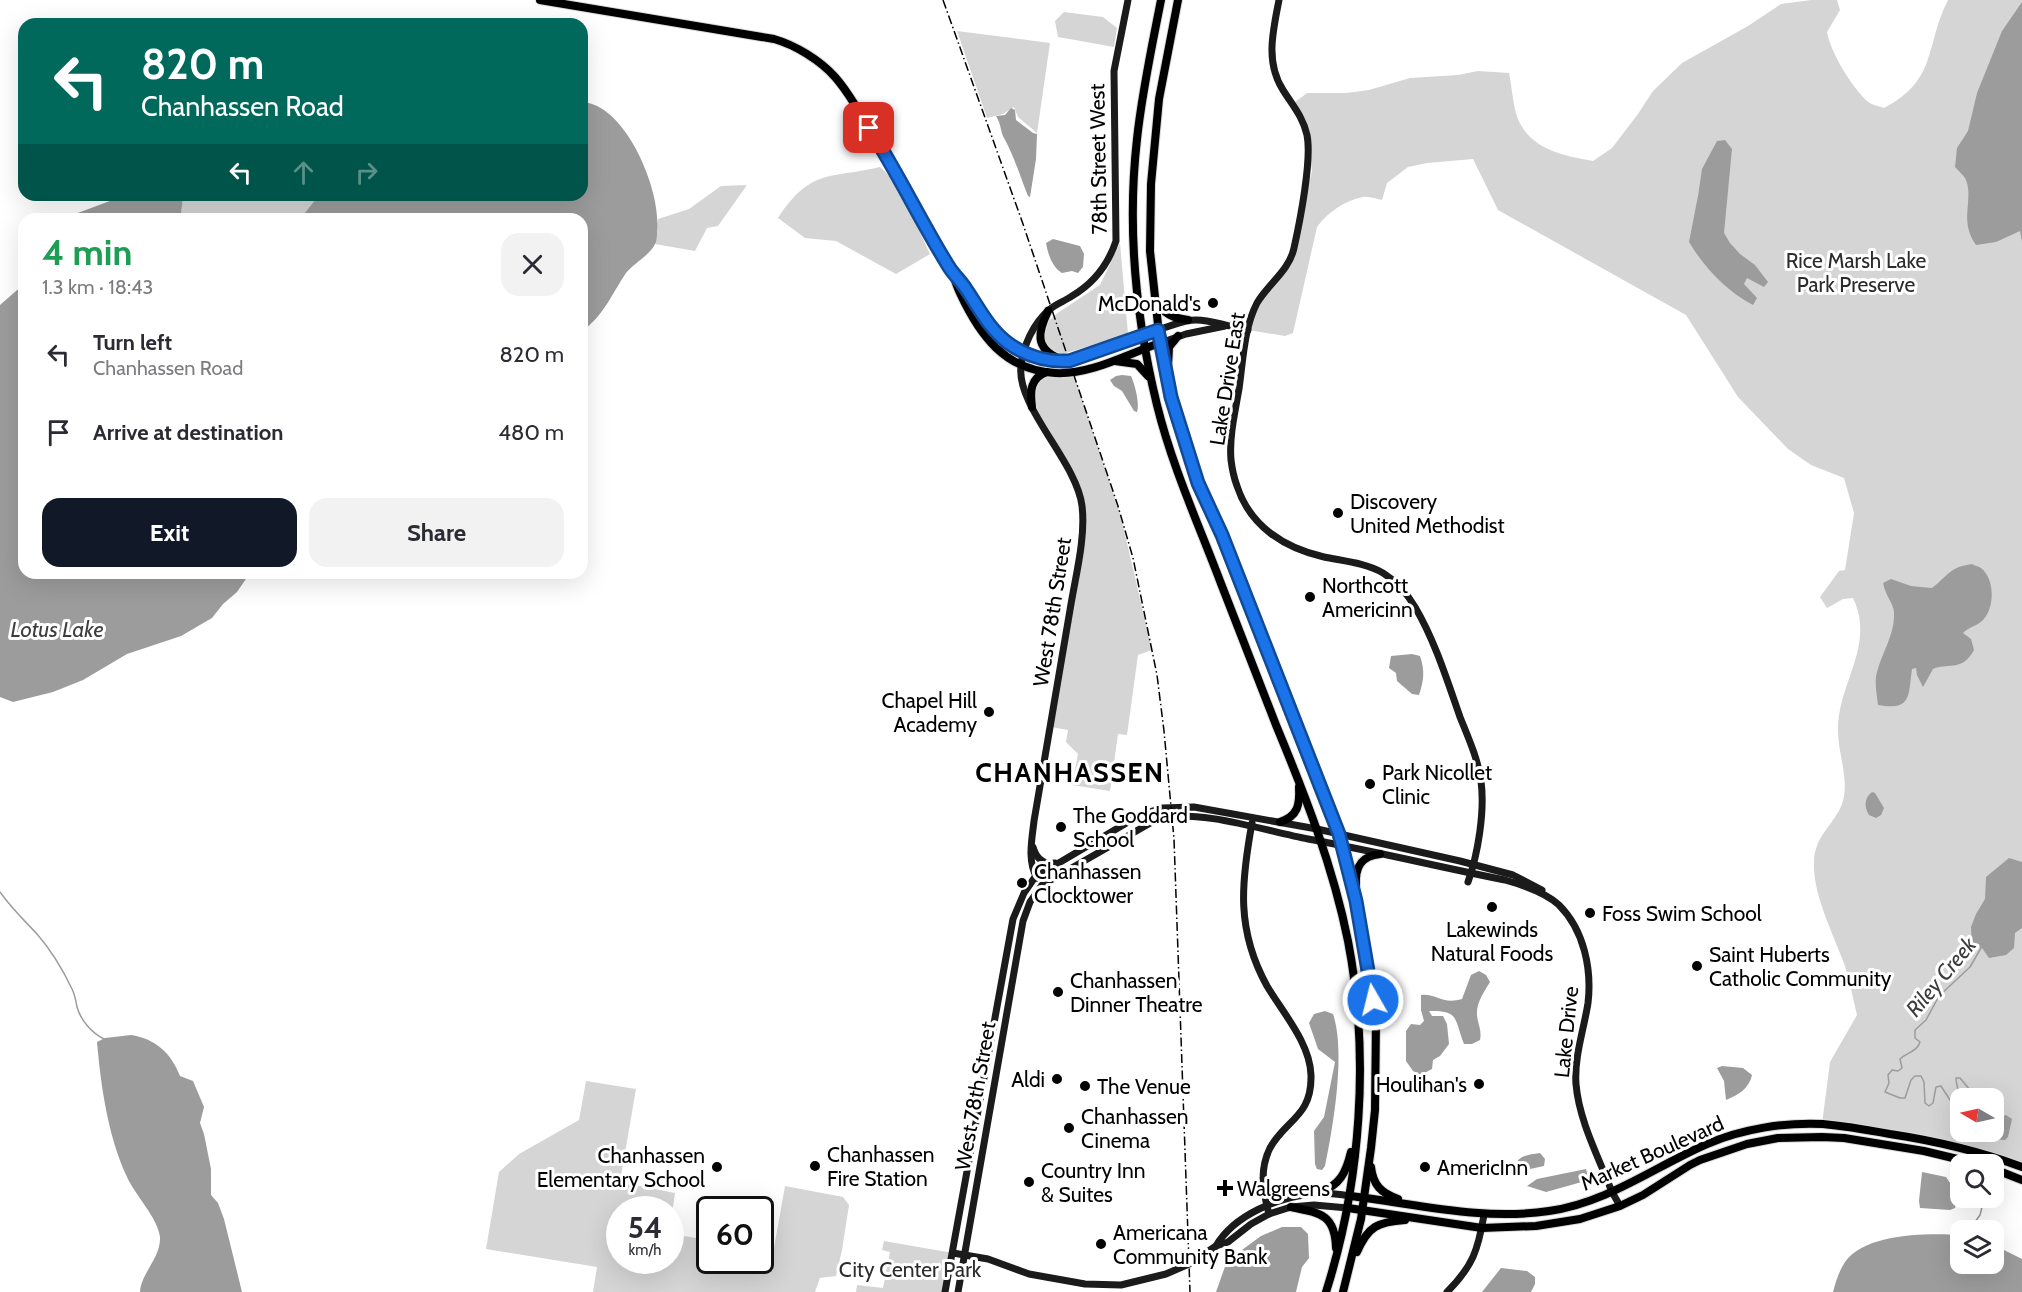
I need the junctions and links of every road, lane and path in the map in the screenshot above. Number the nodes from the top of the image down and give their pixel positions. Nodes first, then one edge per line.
1 (540, 0) edge
2 (1128, 0) edge
3 (1161, 0) edge
4 (1178, 0) edge
5 (1279, 0) edge
6 (951, 269) junction
7 (1154, 297) junction
8 (1048, 310) junction
9 (1188, 320) junction
10 (1225, 326) junction
11 (1158, 330) junction
12 (1248, 330) junction
13 (1142, 335) junction
14 (1179, 336) junction
15 (1160, 343) junction
16 (1144, 348) junction
17 (1024, 352) junction
18 (1064, 361) junction
19 (1111, 361) junction
20 (1021, 365) junction
21 (1047, 372) junction
22 (1151, 380) junction
23 (1168, 383) junction
24 (1032, 407) junction
25 (1295, 771) junction
26 (1253, 817) junction
27 (1280, 822) junction
28 (1252, 826) junction
29 (1317, 829) junction
30 (1339, 834) junction
31 (1321, 841) junction
32 (1032, 845) junction
33 (1343, 846) junction
34 (1380, 854) junction
35 (1058, 862) junction
36 (1473, 864) junction
37 (1472, 873) junction
38 (1035, 877) junction
39 (1468, 882) dead end
40 (1042, 885) junction
41 (1552, 900) junction
42 (1356, 901) junction
43 (1357, 1125) junction
44 (1371, 1148) junction
45 (1950, 1157) edge
46 (2022, 1167) edge
47 (2004, 1173) edge
48 (2022, 1180) edge
49 (1612, 1192) junction
50 (1319, 1193) junction
51 (1350, 1196) junction
52 (1364, 1197) junction
53 (1413, 1205) junction
54 (1267, 1206) junction
55 (1620, 1206) junction
56 (1291, 1207) junction
57 (1348, 1208) junction
58 (1362, 1210) junction
59 (1269, 1215) junction
60 (1484, 1215) junction
61 (1420, 1219) junction
62 (1482, 1228) junction
63 (1216, 1246) junction
64 (953, 1253) junction
65 (965, 1255) junction
66 (1334, 1265) junction
67 (1351, 1267) junction
68 (945, 1292) edge
69 (958, 1292) edge
70 (1326, 1292) edge
71 (1343, 1292) edge
72 (1447, 1292) edge

1 - 6 main road
2 - 8 street, 78th Street West
3 - 13 main road
4 - 7 main road
5 - 12 street, Lake Drive East
6 - 17 main road
6 - 20 main road
7 - 9 main road
7 - 11 main road
8 - 17 street, 78th Street West
8 - 18 main road
9 - 10 street
9 - 11 street
10 - 12 street
10 - 14 street
11 - 13 main road
11 - 15 main road
12 - 36 street, Lake Drive East
13 - 16 main road
13 - 18 main road
14 - 15 street
14 - 23 main road
15 - 16 main road
15 - 23 main road
16 - 19 main road
16 - 22 main road
17 - 18 main road
17 - 20 street, 78th Street West
19 - 21 main road
19 - 22 main road
20 - 21 main road
20 - 24 street, West 78th Street
21 - 24 main road
22 - 25 main road
23 - 30 main road
24 - 32 street, West 78th Street
25 - 27 main road
25 - 29 main road
26 - 27 street
26 - 28 street
26 - 35 street
27 - 29 street
28 - 31 street
28 - 40 street
28 - 54 street
29 - 30 street
29 - 31 main road
30 - 33 main road
30 - 36 street
31 - 33 street
31 - 43 main road
32 - 35 street
32 - 38 street, West 78th Street
33 - 34 street
33 - 42 main road
34 - 37 street
34 - 42 main road
35 - 38 street
36 - 37 street, Lake Drive East
36 - 41 street
37 - 39 street, Lake Drive East
37 - 41 street
38 - 40 street
38 - 64 street, West 78th Street
40 - 65 street, West 78th Street
41 - 49 street, Lake Drive
42 - 44 main road
43 - 50 main road
43 - 51 main road
44 - 52 main road
44 - 53 main road
45 - 55 main road, Market Boulevard
46 - 49 main road, Market Boulevard
47 - 48 main road
49 - 55 street, Lake Drive
49 - 60 main road, Market Boulevard
50 - 51 street, Market Boulevard
50 - 54 street, Market Boulevard
51 - 52 main road, Market Boulevard
51 - 57 main road
52 - 53 main road, Market Boulevard
52 - 58 main road
53 - 60 main road, Market Boulevard
54 - 59 street
54 - 63 street, Market Boulevard
55 - 62 main road, Market Boulevard
56 - 57 street, Market Boulevard
56 - 59 street, Market Boulevard
56 - 66 main road
57 - 58 main road, Market Boulevard
57 - 66 main road
58 - 61 main road, Market Boulevard
58 - 67 main road
59 - 63 street, Market Boulevard
60 - 62 street
61 - 62 main road, Market Boulevard
61 - 67 main road
62 - 72 street
63 - 65 street, Market Boulevard
64 - 65 street, Market Boulevard
64 - 68 street, West 78th Street
65 - 69 street, West 78th Street
66 - 70 main road
67 - 71 main road

